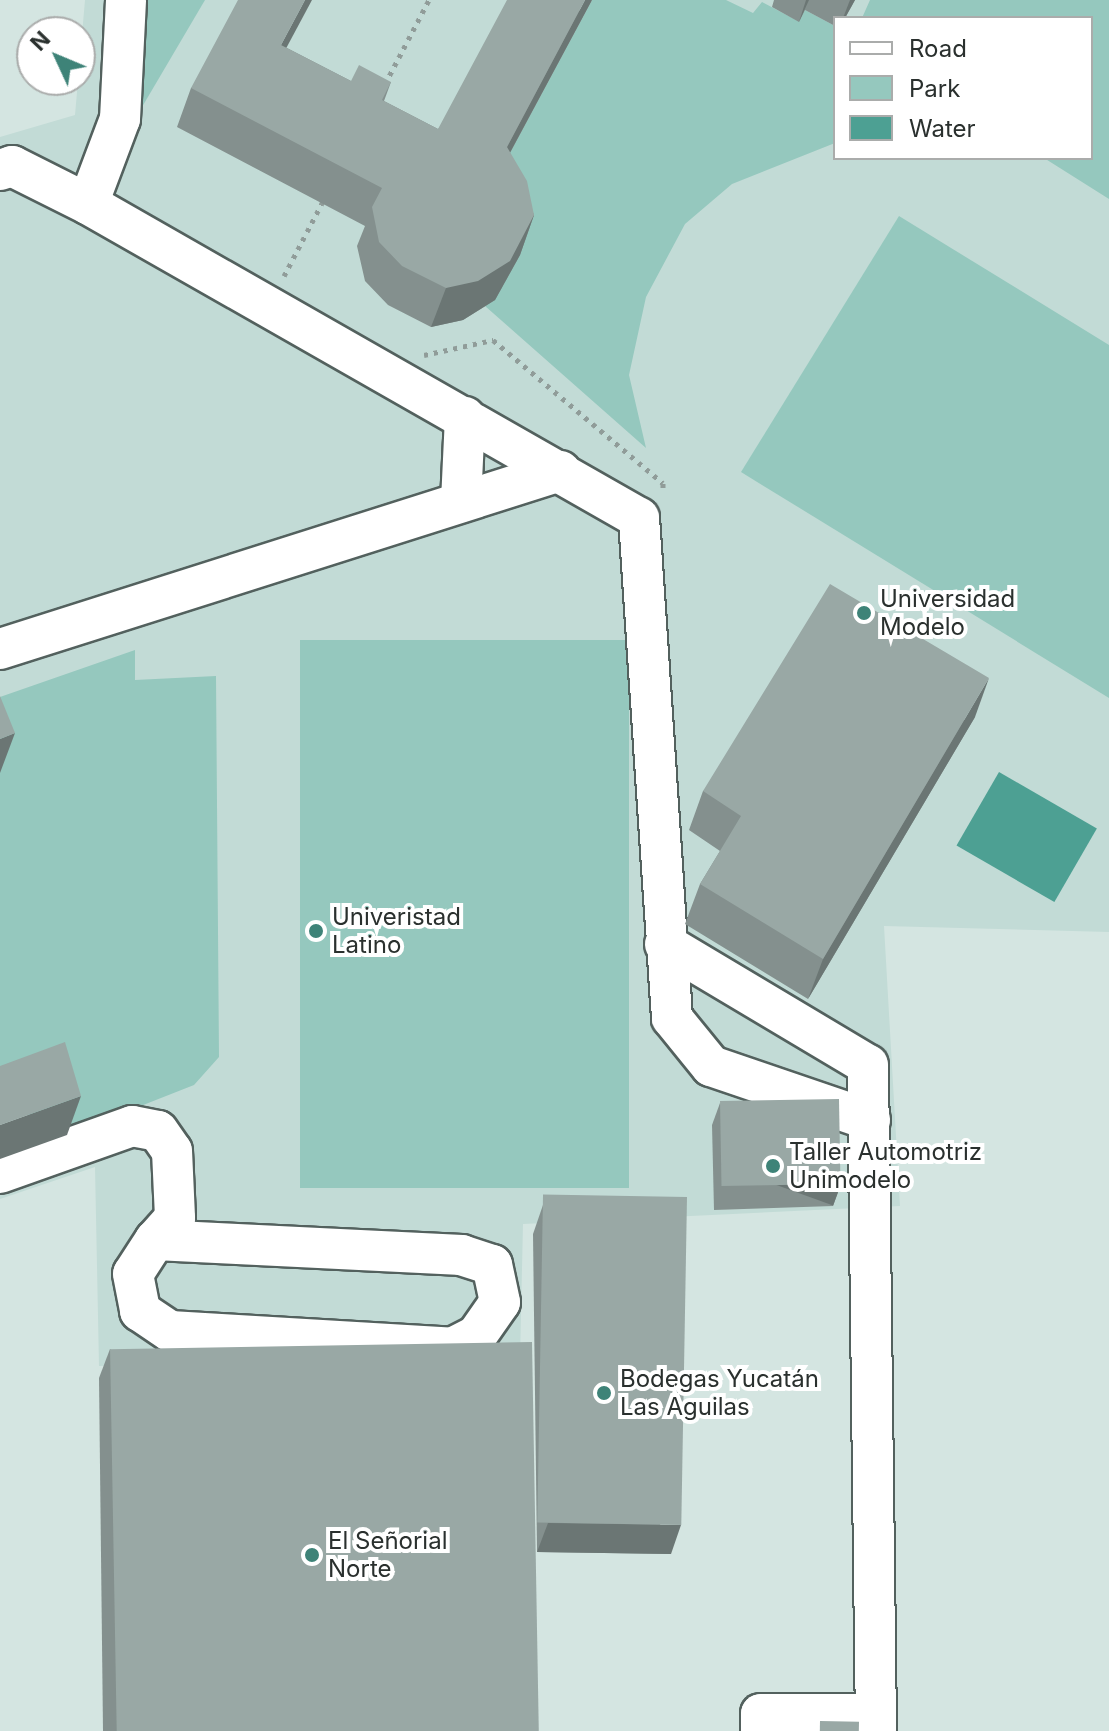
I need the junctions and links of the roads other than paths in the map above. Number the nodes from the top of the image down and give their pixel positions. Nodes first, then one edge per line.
1 (126, 0) edge
2 (0, 170) edge
3 (88, 204) junction
4 (465, 417) junction
5 (560, 471) junction
6 (461, 502) junction
7 (0, 649) edge
8 (665, 944) junction
9 (870, 1120) junction
10 (0, 1173) edge
11 (155, 1240) junction
12 (875, 1722) edge
13 (761, 1731) edge

1 - 3 lane
2 - 3 lane
3 - 4 lane
4 - 5 lane
4 - 6 lane
5 - 6 lane
5 - 8 lane
6 - 7 lane
8 - 9 lane
8 - 9 lane
9 - 12 lane
10 - 11 lane
11 - 11 lane
12 - 13 lane

